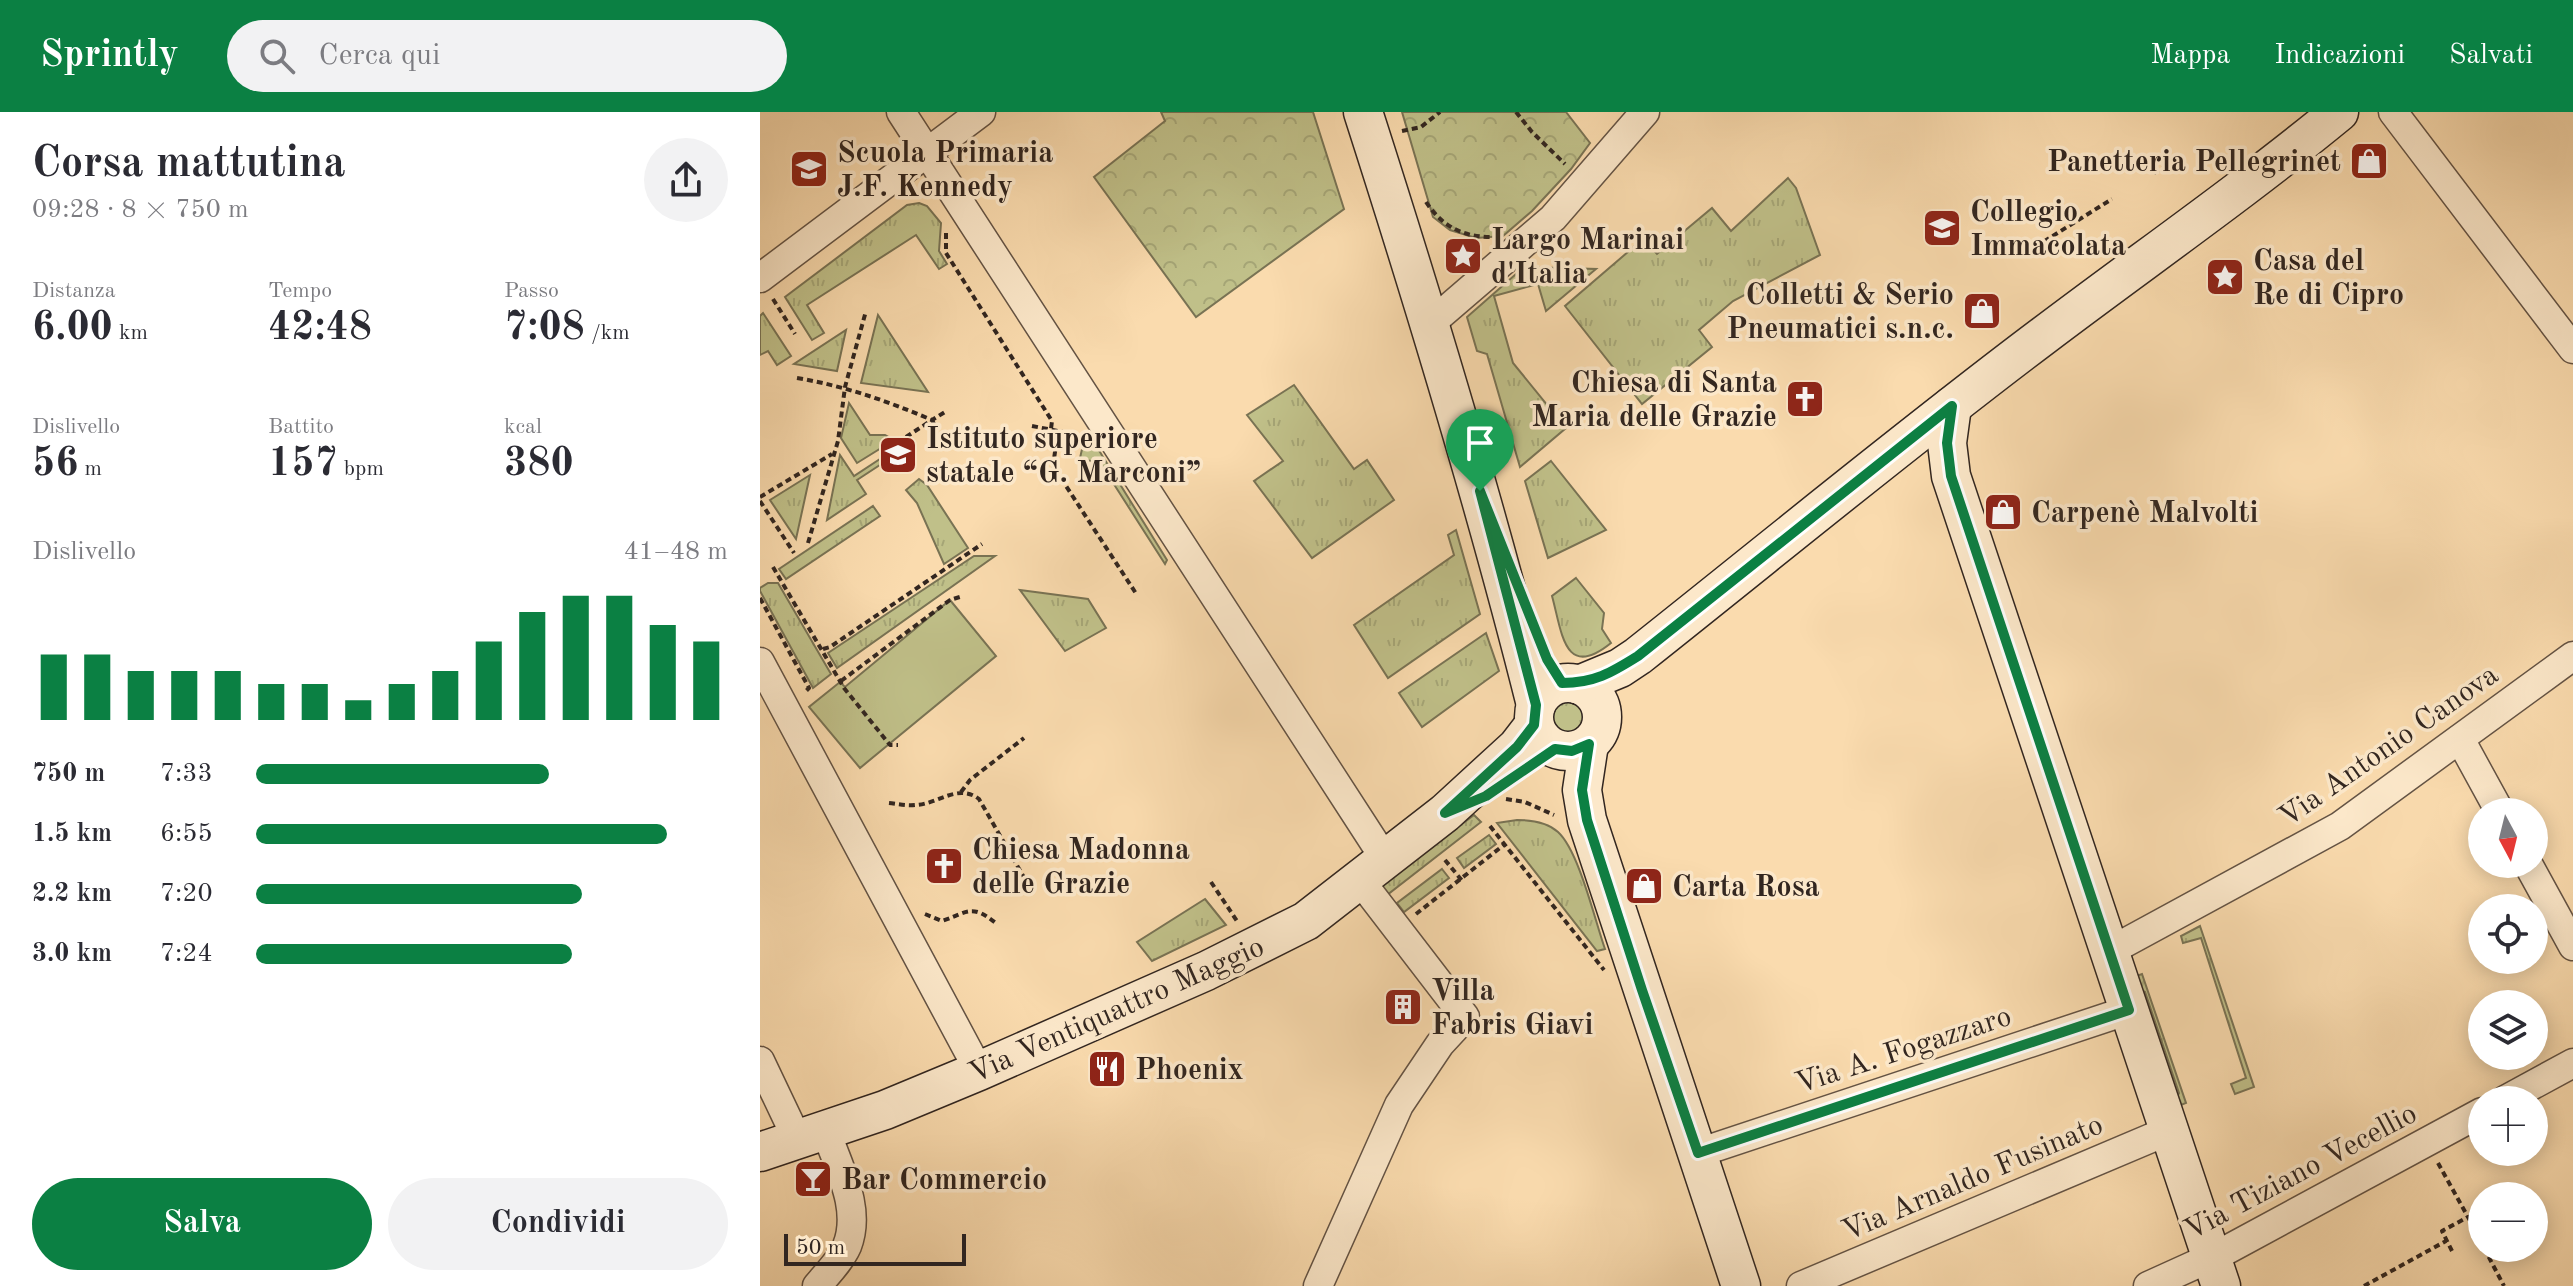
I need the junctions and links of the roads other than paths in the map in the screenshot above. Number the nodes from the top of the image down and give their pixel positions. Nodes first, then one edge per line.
1 (901, 112) edge
2 (981, 112) edge
3 (1363, 112) edge
4 (1645, 112) edge
5 (2339, 112) edge
6 (2393, 112) edge
7 (928, 153) junction
8 (766, 288) edge
9 (1431, 323) junction
10 (2573, 349) edge
11 (1952, 406) junction
12 (1892, 454) junction
13 (1951, 476) junction
14 (2573, 656) edge
15 (760, 662) edge
16 (1565, 714) junction
17 (2460, 739) junction
18 (2492, 798) edge
19 (1372, 869) junction
20 (2536, 878) edge
21 (2573, 946) edge
22 (2110, 951) junction
23 (2129, 1010) junction
24 (760, 1061) edge
25 (2573, 1063) edge
26 (979, 1071) junction
27 (2531, 1086) edge
28 (2468, 1120) edge
29 (2170, 1130) junction
30 (812, 1136) junction
31 (760, 1152) edge
32 (1698, 1153) junction
33 (2216, 1272) edge
34 (817, 1286) edge
35 (1318, 1286) edge
36 (1741, 1286) edge
37 (1801, 1286) edge
38 (2148, 1286) edge

1 - 7 street
2 - 7 street
3 - 9 street
4 - 9 street
5 - 11 street, Via Ventiquattro Maggio
6 - 10 street
7 - 8 street
7 - 19 street
9 - 16 street
11 - 12 street, Via Ventiquattro Maggio
11 - 13 street
12 - 13 street
12 - 16 street, Via Ventiquattro Maggio
13 - 22 street
14 - 17 street, Via Antonio Canova
15 - 26 street
16 - 19 street, Via Ventiquattro Maggio
16 - 32 street
17 - 18 street
17 - 22 street, Via Antonio Canova
19 - 26 street, Via Ventiquattro Maggio
19 - 35 street
20 - 21 street
22 - 23 street
23 - 29 street
23 - 32 street, Via A. Fogazzaro
24 - 30 street
25 - 27 street
26 - 30 street, Via Ventiquattro Maggio
28 - 33 street, Via Tiziano Vecellio
29 - 33 street
29 - 37 street, Via Arnaldo Fusinato
30 - 31 street, Via Ventiquattro Maggio
30 - 34 street
32 - 36 street
33 - 38 street, Via Tiziano Vecellio

